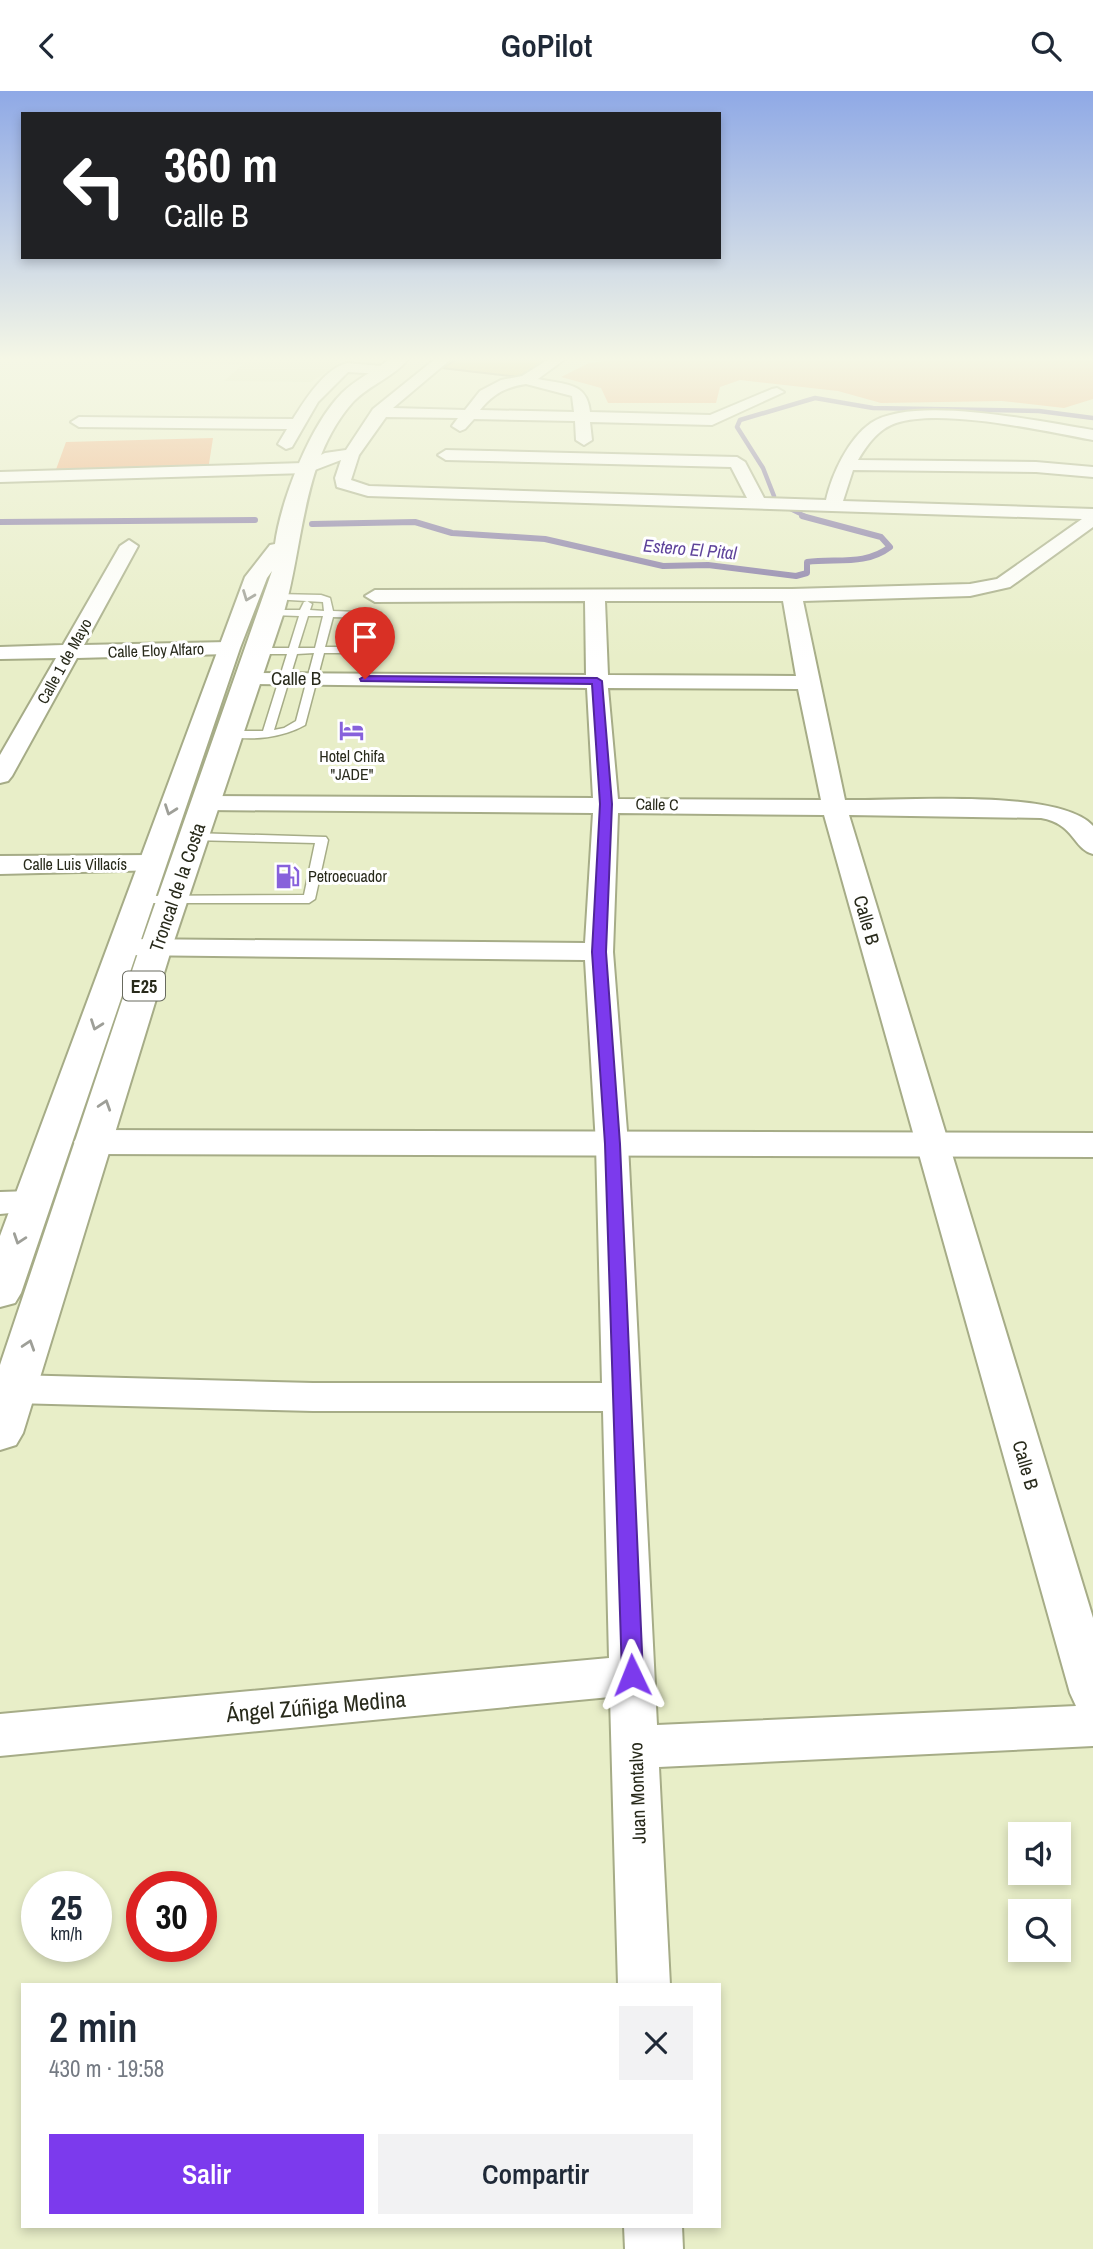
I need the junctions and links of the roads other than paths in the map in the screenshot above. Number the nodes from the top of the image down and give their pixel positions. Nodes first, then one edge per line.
1 (294, 460) edge
2 (305, 460) edge
3 (322, 460) edge
4 (350, 460) edge
5 (443, 460) edge
6 (475, 460) edge
7 (586, 460) edge
8 (852, 460) edge
9 (737, 462) joint
10 (848, 465) junction
11 (299, 469) junction
12 (1093, 472) edge
13 (0, 477) edge
14 (588, 478) junction
15 (425, 493) junction
16 (757, 501) junction
17 (834, 504) junction
18 (1093, 516) edge
19 (286, 540) junction
20 (130, 546) dead end
21 (595, 594) junction
22 (792, 595) junction
23 (375, 596) dead end
24 (309, 597) junction
25 (284, 607) junction
26 (328, 613) junction
27 (0, 653) edge
28 (67, 653) junction
29 (244, 659) junction
30 (303, 664) junction
31 (597, 681) junction
32 (808, 683) junction
33 (230, 734) junction
34 (267, 734) junction
35 (0, 776) edge
36 (206, 803) junction
37 (606, 804) junction
38 (834, 806) junction
39 (193, 837) junction
40 (1093, 846) edge
41 (151, 864) junction
42 (0, 865) edge
43 (140, 900) junction
44 (175, 901) junction
45 (140, 947) junction
46 (599, 952) junction
47 (93, 1142) junction
48 (932, 1143) junction
49 (612, 1144) junction
50 (1093, 1145) edge
51 (16, 1203) edge
52 (0, 1293) edge
53 (14, 1389) junction
54 (622, 1397) junction
55 (0, 1433) edge
56 (632, 1675) junction
57 (1093, 1693) edge
58 (1093, 1726) edge
59 (2, 1744) edge
60 (636, 1747) junction
61 (644, 1983) edge
62 (653, 2228) edge
63 (654, 2249) edge

1 - 11 street
2 - 11 main road, Troncal de la Costa / E25
3 - 11 street
4 - 15 street
5 - 15 street
6 - 14 street
7 - 14 street
8 - 10 street
9 - 14 street
9 - 16 street
10 - 12 street
10 - 17 street
11 - 13 street
11 - 19 main road, Troncal de la Costa / E25
14 - 15 street
14 - 16 street
16 - 17 street
17 - 18 street
18 - 22 street
19 - 25 main road, Troncal de la Costa / E25
19 -> 29 main road, Troncal de la Costa / E25
20 - 28 street, Calle 1 de Mayo
21 - 22 street
21 - 23 street
21 - 31 street, Juan Montalvo
22 - 32 street
24 - 25 lane
24 - 25 lane
24 - 26 lane
25 - 26 lane
25 - 29 main road, Troncal de la Costa / E25
25 - 30 lane
26 - 30 lane
26 - 30 lane
27 - 28 street, Calle Eloy Alfaro
28 - 29 street, Calle Eloy Alfaro
28 - 35 street, Calle 1 de Mayo
29 - 30 street, Calle B
29 - 33 main road, Troncal de la Costa / E25
29 -> 41 main road, Troncal de la Costa / E25
30 - 31 street, Calle B
30 - 34 lane
30 - 34 lane
31 - 32 street, Calle B
31 - 37 street, Juan Montalvo
32 - 38 street, Calle B
33 - 34 lane
33 - 36 main road, Troncal de la Costa / E25
36 - 37 street, Calle C
36 - 39 main road, Troncal de la Costa / E25
37 - 38 street, Calle C
37 - 46 street, Juan Montalvo
38 - 40 street, Calle C
38 - 48 street, Calle B
39 - 44 main road, Troncal de la Costa / E25
39 - 44 lane
41 - 42 main road, Calle Luis Villacís
41 - 43 main road, Troncal de la Costa / E25
43 - 44 lane
43 - 45 main road, Troncal de la Costa / E25
44 - 45 main road, Troncal de la Costa / E25
45 - 46 street
47 -> 45 main road, Troncal de la Costa / E25
45 -> 51 main road, Troncal de la Costa / E25
46 - 49 street, Juan Montalvo
47 - 49 main road
53 -> 47 main road, Troncal de la Costa / E25
48 - 49 main road
48 - 50 main road
48 - 57 street, Calle B
49 - 54 street, Juan Montalvo
51 -> 52 main road, Troncal de la Costa / E25
53 - 54 street
53 - 55 main road, Troncal de la Costa / E25
54 - 56 street, Juan Montalvo
56 - 59 street, Ángel Zúñiga Medina
56 - 60 street, Juan Montalvo
58 - 60 street
60 - 61 street, Juan Montalvo
62 - 63 street

